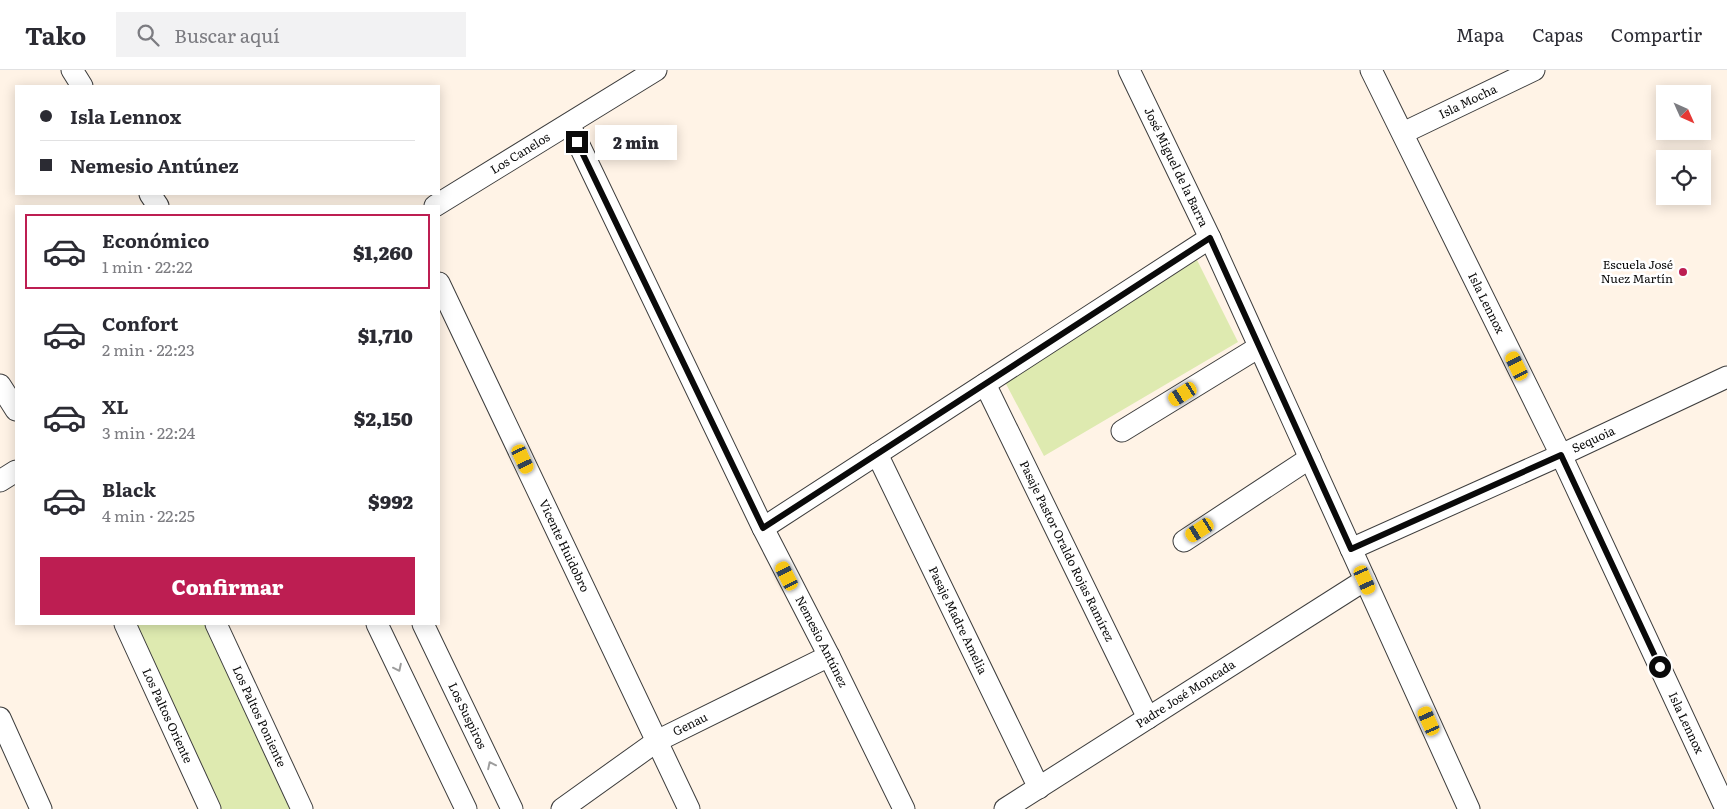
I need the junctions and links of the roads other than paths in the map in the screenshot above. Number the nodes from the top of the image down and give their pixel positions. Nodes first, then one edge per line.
1 (72, 70) edge
2 (656, 70) edge
3 (1130, 70) edge
4 (1371, 70) edge
5 (1534, 70) edge
6 (81, 85) edge
7 (569, 124) junction
8 (1402, 133) junction
9 (437, 205) edge
10 (1210, 238) junction
11 (440, 285) edge
12 (1259, 347) junction
13 (1727, 377) edge
14 (985, 384) junction
15 (0, 385) edge
16 (15, 408) edge
17 (1122, 431) dead end
18 (877, 454) junction
19 (1561, 455) junction
20 (1310, 458) junction
21 (15, 472) edge
22 (0, 481) edge
23 (763, 528) junction
24 (1184, 541) dead end
25 (1351, 549) junction
26 (1365, 580) junction
27 (125, 625) edge
28 (216, 625) edge
29 (377, 625) edge
30 (423, 625) edge
31 (829, 656) junction
32 (0, 718) edge
33 (1148, 718) junction
34 (657, 741) junction
35 (1039, 788) junction
36 (41, 809) edge
37 (210, 809) edge
38 (302, 809) edge
39 (466, 809) edge
40 (512, 809) edge
41 (562, 809) edge
42 (689, 809) edge
43 (904, 809) edge
44 (1005, 809) edge
45 (1469, 809) edge
46 (1726, 809) edge

1 - 6 street
2 - 7 street, Los Canelos
3 - 10 street, José Miguel de la Barra
4 - 8 street, Isla Lennox
5 - 8 street, Isla Mocha
7 - 9 street, Los Canelos
7 - 23 street, Nemesio Antúnez
8 - 19 street, Isla Lennox
10 - 12 street, José Miguel de la Barra
10 - 14 street
11 - 34 street, Vicente Huidobro
12 - 17 street
12 - 20 street, José Miguel de la Barra
13 - 19 street, Sequoia
14 - 18 street
14 - 33 street, Pasaje Pastor Oraldo Rojas Ramírez
15 - 16 street
18 - 23 street
18 - 35 street, Pasaje Madre Amelia
19 - 25 street, Sequoia
19 - 46 street, Isla Lennox
20 - 24 street
20 - 25 street, José Miguel de la Barra
21 - 22 street
23 - 31 street, Nemesio Antúnez
25 - 26 street, José Miguel de la Barra
26 - 33 street, Padre José Moncada
26 - 45 street, José Miguel de la Barra
27 - 37 street, Los Paltos Oriente
28 - 38 street, Los Paltos Poniente
29 -> 39 street
40 -> 30 street, Los Suspiros
31 - 34 street, Genau
31 - 43 street, Nemesio Antúnez
32 - 36 street
33 - 35 street, Padre José Moncada
34 - 41 street, Genau
34 - 42 street, Vicente Huidobro
35 - 44 street, Padre José Moncada

